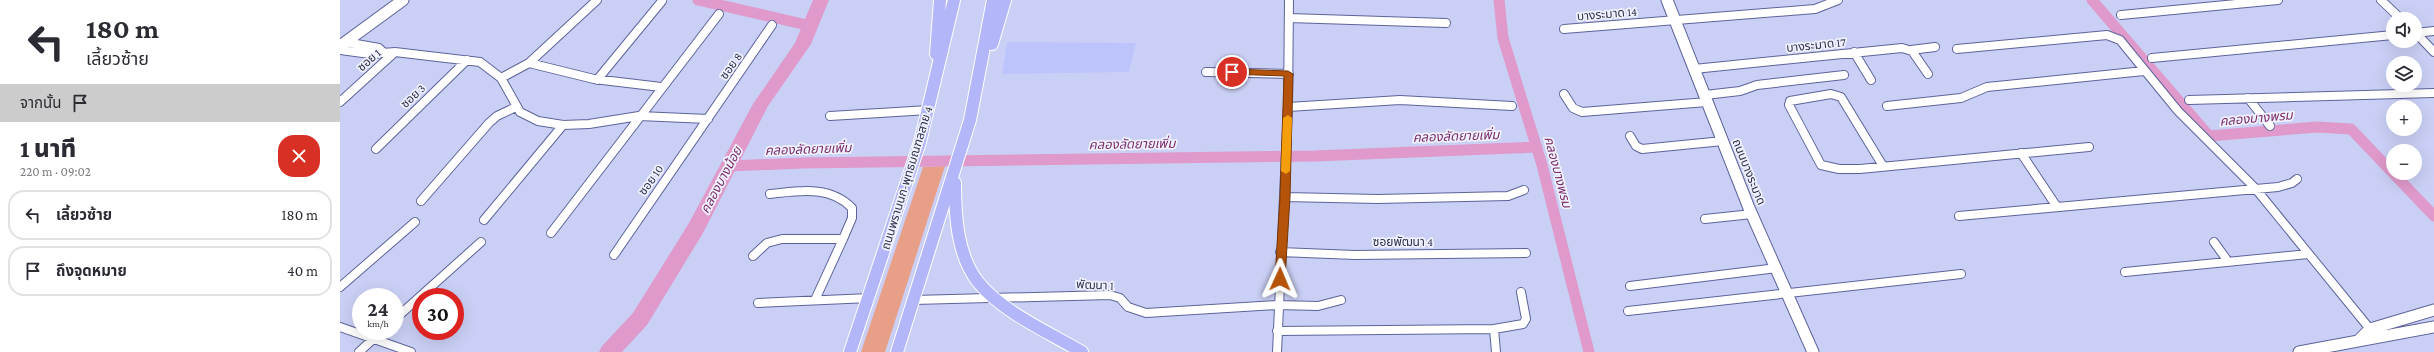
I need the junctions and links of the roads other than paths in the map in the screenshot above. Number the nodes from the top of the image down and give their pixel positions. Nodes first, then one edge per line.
1 (403, 0) edge
2 (597, 0) edge
3 (940, 0) edge
4 (954, 0) edge
5 (993, 0) edge
6 (1005, 0) edge
7 (1288, 0) edge
8 (1667, 0) edge
9 (1838, 0) edge
10 (2278, 0) edge
11 (2381, 0) edge
12 (662, 1) dead end
13 (2394, 12) edge
14 (719, 14) dead end
15 (2122, 15) dead end
16 (1289, 18) junction
17 (1675, 20) junction
18 (1446, 22) dead end
19 (772, 25) dead end
20 (1564, 28) dead end
21 (2434, 31) edge
22 (2422, 32) edge
23 (2386, 36) edge
24 (2422, 40) edge
25 (343, 43) edge
26 (1935, 47) dead end
27 (1956, 49) dead end
28 (1911, 50) junction
29 (395, 52) junction
30 (1854, 52) junction
31 (2434, 52) edge
32 (2152, 58) dead end
33 (467, 60) junction
34 (529, 63) junction
35 (1694, 69) junction
36 (2144, 71) junction
37 (1206, 72) dead end
38 (1288, 74) junction
39 (1928, 74) dead end
40 (1844, 76) dead end
41 (980, 77) junction
42 (501, 78) junction
43 (597, 80) junction
44 (1872, 80) dead end
45 (935, 86) junction
46 (661, 87) junction
47 (1564, 94) dead end
48 (2434, 94) edge
49 (1706, 98) junction
50 (2248, 98) junction
51 (2189, 100) dead end
52 (340, 102) edge
53 (1512, 106) dead end
54 (1887, 106) dead end
55 (516, 107) junction
56 (1288, 107) junction
57 (929, 110) junction
58 (639, 116) junction
59 (830, 116) dead end
60 (708, 119) junction
61 (562, 125) junction
62 (2270, 126) dead end
63 (1630, 136) dead end
64 (1723, 141) junction
65 (2089, 147) dead end
66 (376, 149) dead end
67 (2021, 153) junction
68 (1883, 166) junction
69 (954, 174) junction
70 (2297, 179) dead end
71 (2256, 188) junction
72 (1524, 190) dead end
73 (770, 194) dead end
74 (1285, 197) junction
75 (421, 201) dead end
76 (2057, 207) junction
77 (1752, 214) junction
78 (1959, 216) dead end
79 (1705, 219) dead end
80 (484, 220) dead end
81 (415, 222) dead end
82 (551, 233) dead end
83 (842, 239) junction
84 (481, 242) dead end
85 (2214, 242) dead end
86 (1280, 252) junction
87 (1526, 253) dead end
88 (2308, 254) junction
89 (614, 255) dead end
90 (753, 256) dead end
91 (2227, 260) junction
92 (1776, 268) junction
93 (2125, 272) dead end
94 (1961, 274) dead end
95 (1630, 286) dead end
96 (340, 287) edge
97 (1521, 292) dead end
98 (1788, 294) junction
99 (870, 298) junction
100 (994, 298) junction
101 (815, 300) junction
102 (914, 300) junction
103 (1341, 300) dead end
104 (758, 304) dead end
105 (1280, 305) junction
106 (2434, 310) edge
107 (404, 311) edge
108 (1628, 311) dead end
109 (340, 327) edge
110 (2434, 327) edge
111 (2370, 328) junction
112 (1494, 329) junction
113 (352, 331) edge
114 (1277, 331) junction
115 (372, 340) edge
116 (379, 340) edge
117 (2358, 341) junction
118 (359, 352) edge
119 (411, 352) edge
120 (850, 352) edge
121 (897, 352) edge
122 (1082, 352) edge
123 (1277, 352) edge
124 (1496, 352) edge
125 (1813, 352) edge
126 (2299, 352) edge

1 - 25 street
2 - 34 street
3 - 45 main road
4 - 45 main road, ถนนพรานนก-พุทธมณฑลสาย 4
5 - 41 main road
6 - 41 main road
7 - 16 street
8 - 17 street, ถนนบางระมาด
9 - 17 street, บางระมาด 14
10 - 15 street
11 - 13 street
12 - 43 street
14 - 46 street
16 - 18 street
16 - 38 street
17 - 20 street, บางระมาด 14
17 - 35 street, ถนนบางระมาด
19 - 60 street, ซอย 8
21 - 22 street
23 - 32 street
24 - 31 street
25 - 29 street
26 - 28 street, บางระมาด 17
27 - 36 street
28 - 30 street, บางระมาด 17
28 - 39 street
29 - 33 street
29 - 52 street, ซอย 1
30 - 35 street, บางระมาด 17
30 - 44 street
33 - 42 street
33 - 66 street, ซอย 3
34 - 42 street
34 - 43 street
35 - 49 street, ถนนบางระมาด
36 - 54 street
36 - 71 street
37 - 38 street
38 - 56 street
40 - 49 street
41 - 69 main road
42 - 55 street
43 - 46 street
45 - 57 main road, ถนนพรานนก-พุทธมณฑลสาย 4
46 - 58 street
47 - 49 street
48 - 50 street
49 - 64 street, ถนนบางระมาด
50 - 51 street
50 - 62 street
53 - 56 street
55 - 61 street
55 - 75 street
56 - 74 street
57 - 59 street
57 - 99 main road, ถนนพรานนก-พุทธมณฑลสาย 4
58 - 60 street
58 - 61 street
58 - 82 street
60 - 89 street, ซอย 10
61 - 80 street
63 - 64 street
64 - 77 street, ถนนบางระมาด
65 - 67 street
67 - 68 street
67 - 76 street
68 - 68 street
69 - 100 main road
69 - 102 main road
70 - 71 street
71 - 76 street
71 - 88 street
72 - 74 street
73 - 83 street
74 - 86 street
76 - 78 street
77 - 79 street
77 - 92 street, ถนนบางระมาด
81 - 96 street
83 - 90 street
83 - 101 street
84 - 107 street
85 - 91 street
86 - 87 street, ซอยพัฒนา 4
86 - 105 street
88 - 91 street
88 - 111 street
91 - 93 street
92 - 95 street
92 - 98 street, ถนนบางระมาด
94 - 98 street
97 - 112 street
98 - 108 street
98 - 125 street, ถนนบางระมาด
99 - 101 street
99 - 120 main road, ถนนพรานนก-พุทธมณฑลสาย 4
100 - 102 street, พัฒนา 1
100 - 105 street, พัฒนา 1
100 - 122 main road
101 - 104 street
102 - 121 main road
103 - 105 street, พัฒนา 1
105 - 114 street
106 - 111 street
109 - 113 street
110 - 117 street
111 - 117 street
112 - 114 street
112 - 124 street
114 - 123 street
115 - 118 street
116 - 119 street
117 - 126 street

